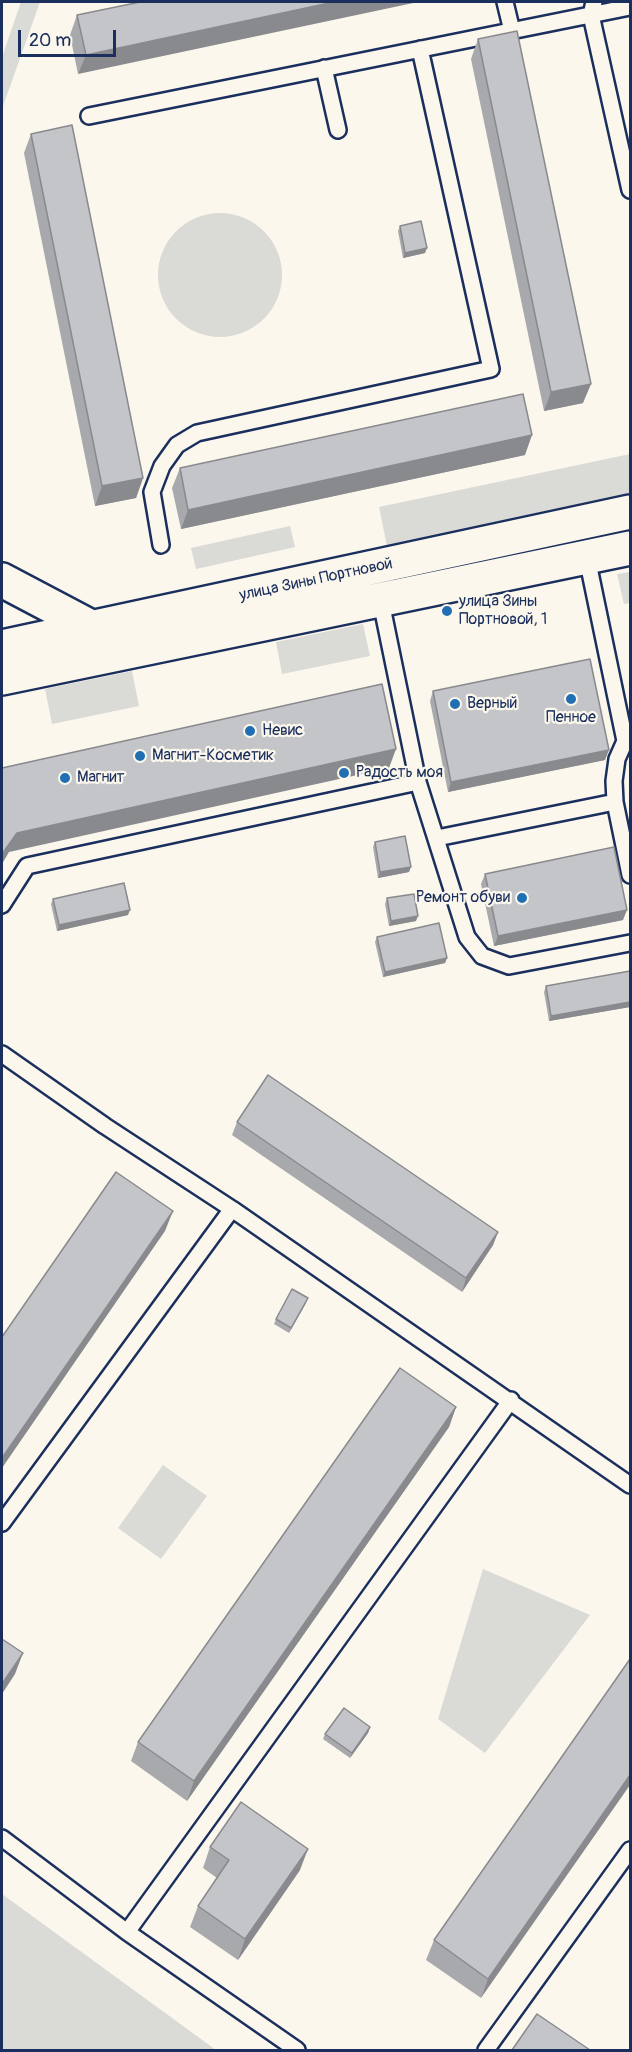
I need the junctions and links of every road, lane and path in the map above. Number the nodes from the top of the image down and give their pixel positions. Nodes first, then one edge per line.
1 (505, 2) edge
2 (630, 7) edge
3 (593, 8) edge
4 (512, 31) junction
5 (420, 49) junction
6 (324, 68) junction
7 (90, 116) dead end
8 (338, 130) dead end
9 (630, 190) edge
10 (630, 512) edge
11 (580, 523) junction
12 (161, 545) dead end
13 (630, 548) edge
14 (587, 557) junction
15 (374, 567) junction
16 (2, 579) edge
17 (381, 600) junction
18 (93, 628) junction
19 (2, 647) edge
20 (2, 678) edge
21 (628, 740) edge
22 (418, 782) junction
23 (615, 802) junction
24 (437, 838) junction
25 (630, 876) edge
26 (2, 905) edge
27 (630, 943) edge
28 (2, 1054) edge
29 (232, 1209) junction
30 (511, 1400) junction
31 (630, 1485) edge
32 (2, 1522) edge
33 (2, 1838) edge
34 (630, 1850) edge
35 (127, 1932) junction
36 (297, 2050) edge
37 (486, 2050) edge

1 - 4 lane
2 - 3 lane
3 - 4 lane
3 - 9 lane
4 - 5 lane
5 - 6 lane
5 - 12 lane
6 - 7 lane
6 - 8 lane
10 - 11 main road, улица Зины Портновой
11 - 14 lane
11 - 15 main road, улица Зины Портновой
13 - 14 main road, улица Зины Портновой
14 - 17 main road, улица Зины Портновой
14 - 21 lane
15 - 17 lane
15 - 18 main road, улица Зины Портновой
16 - 18 main road
17 - 20 main road, улица Зины Портновой
17 - 22 lane
18 - 19 main road, улица Зины Портновой
21 - 23 lane
22 - 24 lane
22 - 26 lane
23 - 24 lane
23 - 25 lane
24 - 27 lane
28 - 29 lane
29 - 30 lane
29 - 32 lane
30 - 31 lane
30 - 35 lane
33 - 35 lane
34 - 37 lane
35 - 36 lane

